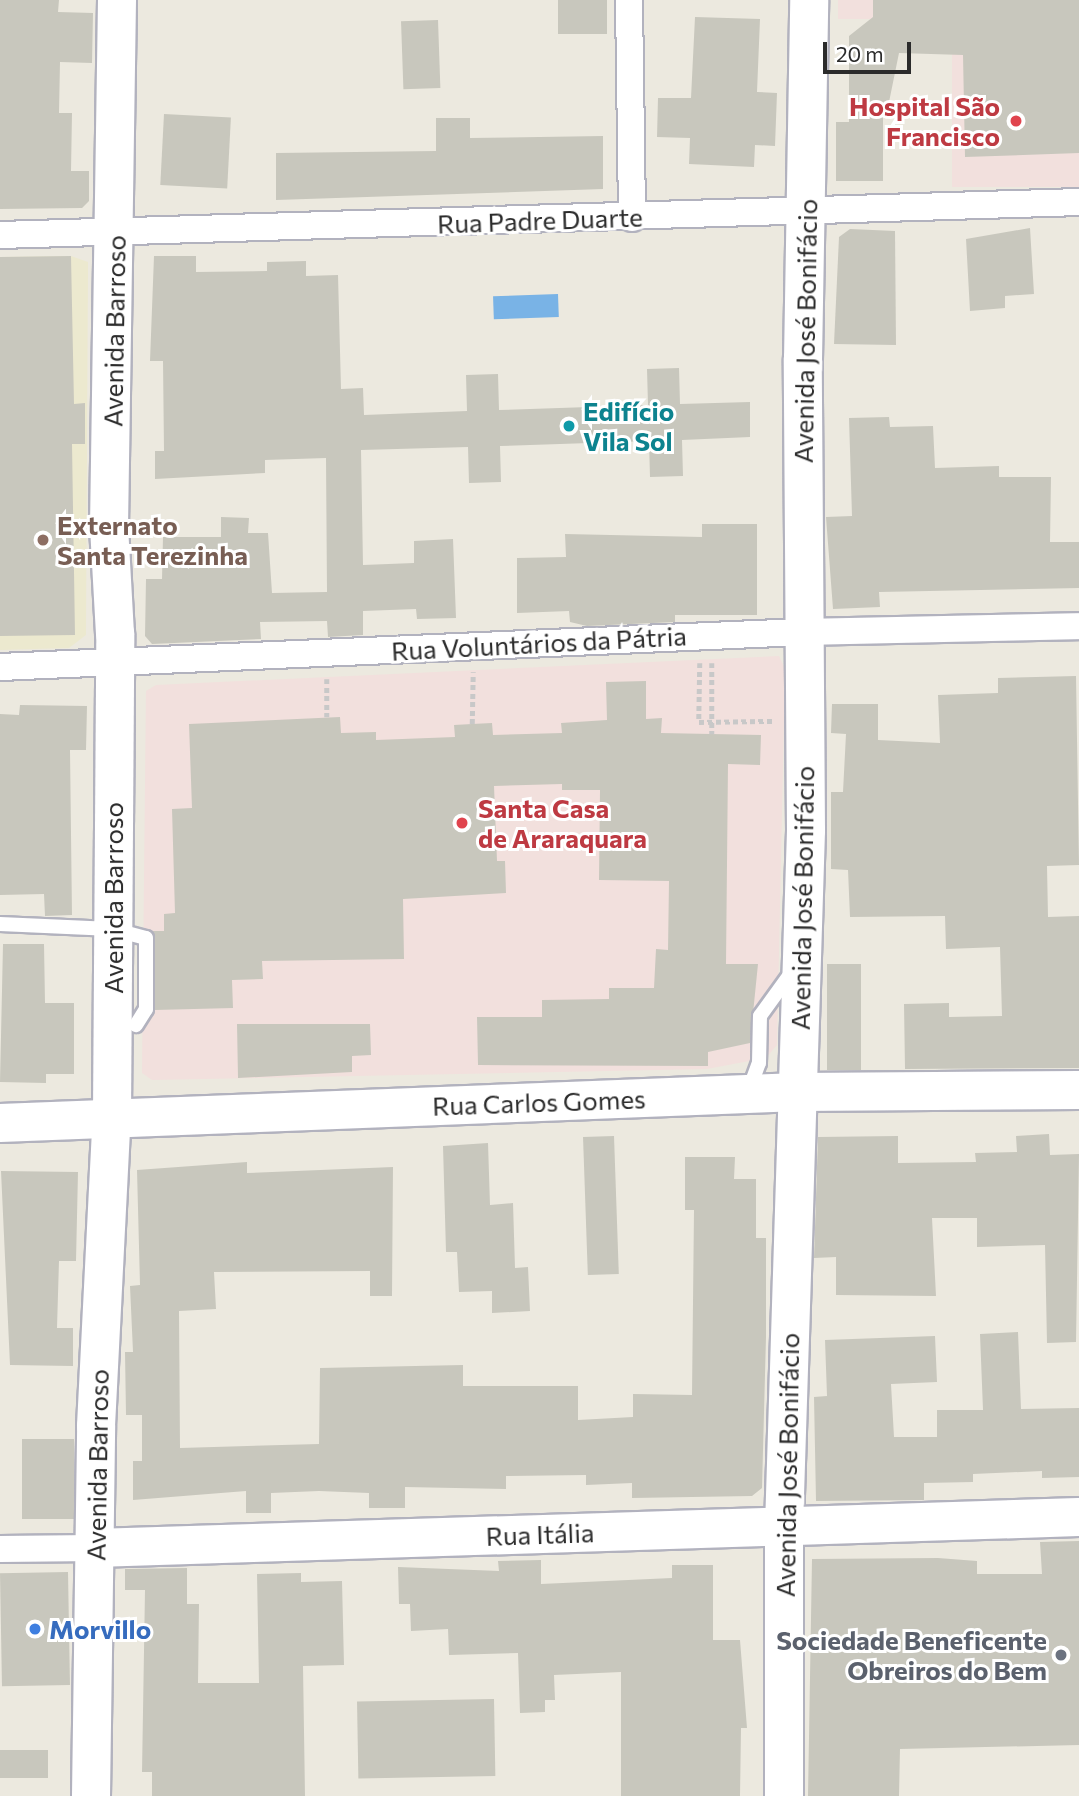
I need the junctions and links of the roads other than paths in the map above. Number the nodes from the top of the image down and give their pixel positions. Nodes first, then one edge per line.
1 (117, 0) edge
2 (629, 0) edge
3 (809, 0) edge
4 (1079, 202) edge
5 (806, 212) junction
6 (632, 218) junction
7 (117, 231) junction
8 (0, 235) edge
9 (1079, 626) edge
10 (803, 632) junction
11 (115, 662) junction
12 (0, 667) edge
13 (0, 924) edge
14 (112, 929) junction
15 (802, 958) junction
16 (136, 1025) dead end
17 (1079, 1090) edge
18 (798, 1092) junction
19 (747, 1095) junction
20 (112, 1114) junction
21 (0, 1123) edge
22 (1079, 1517) edge
23 (784, 1527) junction
24 (95, 1548) junction
25 (0, 1549) edge
26 (91, 1796) edge
27 (784, 1796) edge

1 - 7 street, Avenida Barroso
2 - 6 street
3 - 5 street, Avenida José Bonifácio
4 - 5 street, Rua Padre Duarte
5 - 6 street, Rua Padre Duarte
5 - 10 street, Avenida José Bonifácio
6 - 7 street, Rua Padre Duarte
7 - 8 street, Rua Padre Duarte
7 - 11 street, Avenida Barroso
9 - 10 street, Rua Voluntários da Pátria
10 - 11 street, Rua Voluntários da Pátria
10 - 15 street, Avenida José Bonifácio
11 - 12 street, Rua Voluntários da Pátria
11 - 14 street, Avenida Barroso
13 - 14 lane
14 - 16 lane
14 - 20 street, Avenida Barroso
15 - 18 street, Avenida José Bonifácio
15 - 19 lane
17 - 18 street, Rua Carlos Gomes
18 - 19 street, Rua Carlos Gomes
18 - 23 street, Avenida José Bonifácio
19 - 20 street, Rua Carlos Gomes
20 - 21 street, Rua Carlos Gomes
20 - 24 street, Avenida Barroso
22 - 23 street, Rua Itália
23 - 24 street, Rua Itália
23 - 27 street, Avenida José Bonifácio
24 - 25 street, Rua Itália
24 - 26 street, Avenida Barroso

